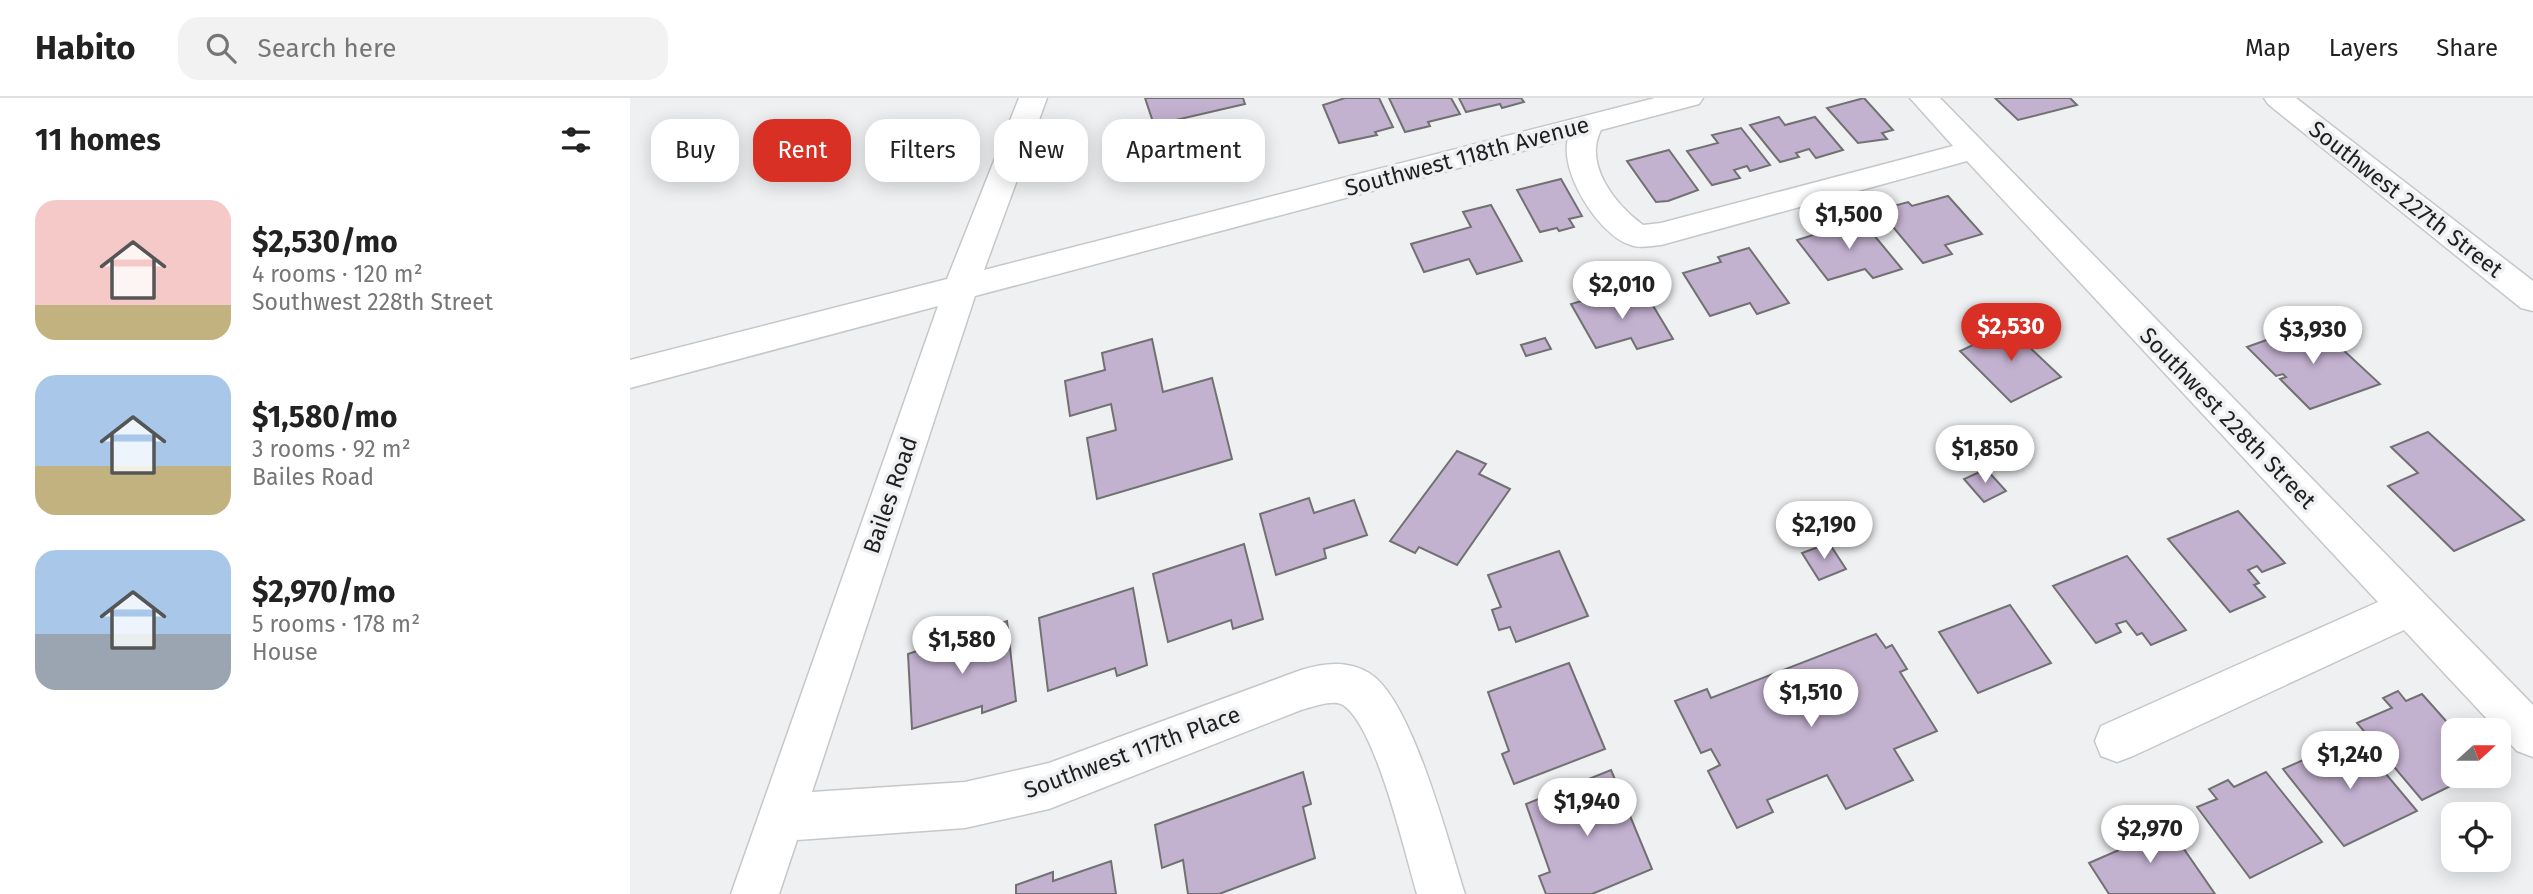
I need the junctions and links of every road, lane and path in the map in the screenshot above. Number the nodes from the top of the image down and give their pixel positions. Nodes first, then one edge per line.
1 (1034, 98) edge
2 (1573, 98) edge
3 (1689, 98) edge
4 (1924, 98) edge
5 (2278, 98) edge
6 (1590, 124) junction
7 (1974, 150) junction
8 (961, 287) junction
9 (2533, 299) edge
10 (630, 374) edge
11 (2409, 608) junction
12 (2533, 736) edge
13 (2117, 741) dead end
14 (780, 818) junction
15 (755, 894) edge
16 (1441, 894) edge

1 - 8 street, Bailes Road
2 - 6 street
3 - 6 street, Southwest 118th Avenue
4 - 7 street, Southwest 228th Street
5 - 9 street, Southwest 227th Street
6 - 7 street
6 - 8 street, Southwest 118th Avenue
7 - 11 street, Southwest 228th Street
8 - 10 street, Southwest 118th Avenue
8 - 14 street, Bailes Road
11 - 12 street, Southwest 228th Street
11 - 13 street
14 - 15 street, Bailes Road
14 - 16 street, Southwest 117th Place

